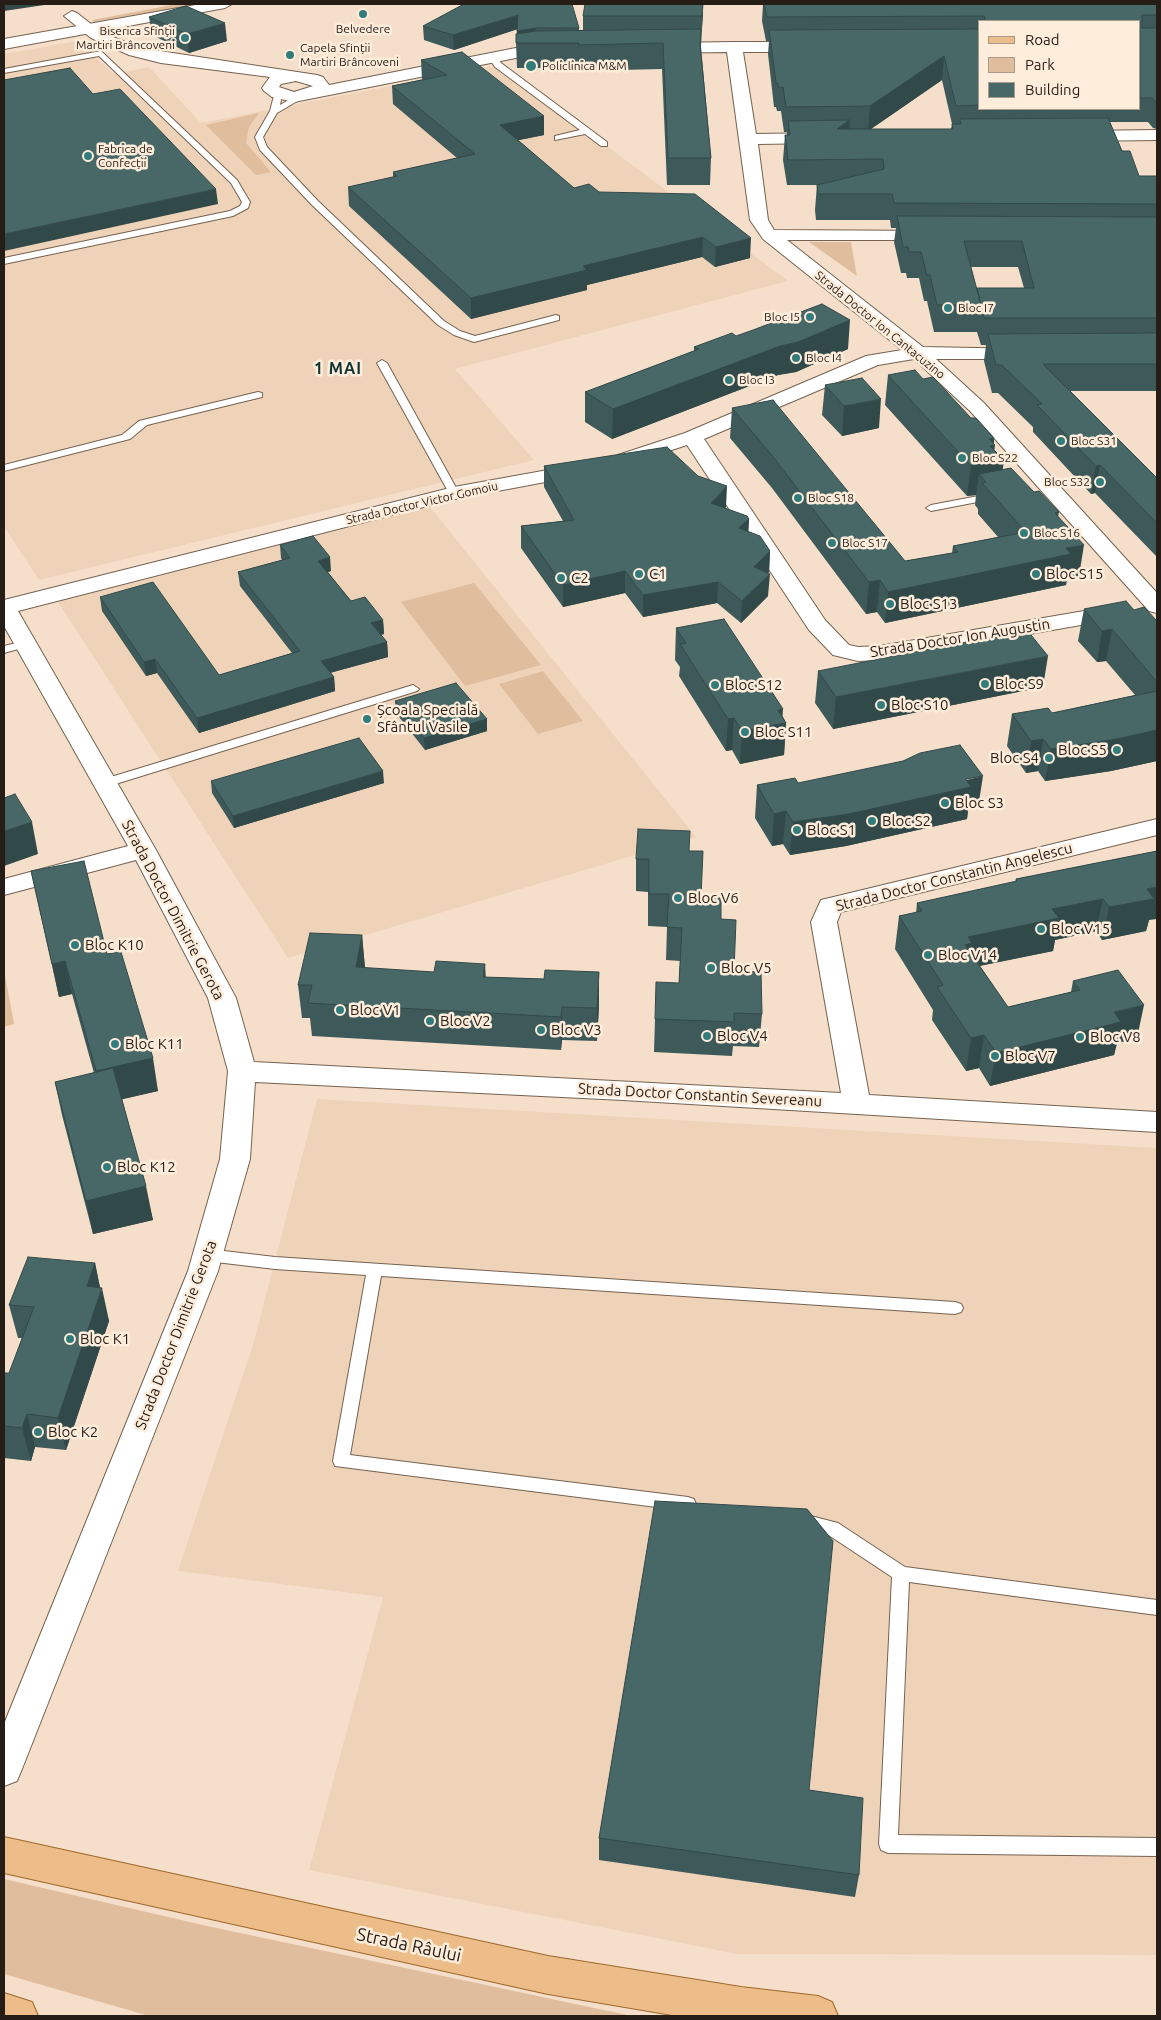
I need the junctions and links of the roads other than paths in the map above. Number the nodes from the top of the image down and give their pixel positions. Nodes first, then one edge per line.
1 (225, 4) edge
2 (91, 12) dead end
3 (86, 28) junction
4 (4, 44) edge
5 (818, 46) edge
6 (734, 47) junction
7 (124, 48) junction
8 (645, 48) edge
9 (566, 49) edge
10 (101, 53) junction
11 (493, 58) junction
12 (4, 71) edge
13 (251, 71) junction
14 (296, 76) junction
15 (276, 88) junction
16 (313, 90) junction
17 (274, 111) junction
18 (586, 131) junction
19 (1157, 135) edge
20 (1060, 136) edge
21 (558, 138) dead end
22 (843, 138) edge
23 (749, 139) junction
24 (604, 144) dead end
25 (769, 235) junction
26 (950, 235) edge
27 (4, 261) edge
28 (556, 318) dead end
29 (918, 353) junction
30 (1036, 353) edge
31 (382, 363) dead end
32 (258, 395) dead end
33 (692, 437) junction
34 (4, 468) edge
35 (454, 493) junction
36 (1009, 493) edge
37 (931, 508) dead end
38 (1157, 605) edge
39 (4, 608) edge
40 (14, 647) edge
41 (412, 689) dead end
42 (105, 783) junction
43 (1157, 828) edge
44 (144, 850) junction
45 (4, 887) edge
46 (242, 1071) junction
47 (857, 1105) junction
48 (1157, 1122) edge
49 (207, 1255) junction
50 (375, 1269) junction
51 (955, 1308) dead end
52 (702, 1505) edge
53 (788, 1517) edge
54 (901, 1574) junction
55 (1157, 1607) edge
56 (4, 1768) edge
57 (1157, 1847) edge
58 (4, 1855) edge
59 (4, 2013) edge
60 (18, 2016) edge
61 (818, 2016) edge

1 - 3 street
2 - 3 street
3 - 4 street
3 - 7 street
5 - 6 street
6 - 8 street
6 - 23 street, Strada Doctor Ion Cantacuzino
7 - 10 lane
7 - 13 street
9 - 11 street
10 - 12 lane
10 - 27 lane
11 - 16 street
11 - 18 lane
13 - 14 street
13 - 15 street
14 - 15 street
14 - 16 street
15 - 16 street
15 - 17 lane
16 - 17 lane
17 - 28 lane
18 - 21 lane
18 - 24 lane
19 - 20 street
22 - 23 street
23 - 25 street, Strada Doctor Ion Cantacuzino
25 - 26 street
25 - 29 street, Strada Doctor Ion Cantacuzino
29 - 30 street, Strada Doctor Victor Gomoiu
29 - 33 street, Strada Doctor Victor Gomoiu
29 - 38 street, Strada Doctor Ion Cantacuzino
31 - 35 lane
32 - 34 lane
33 - 35 street, Strada Doctor Victor Gomoiu
33 - 38 street, Strada Doctor Ion Augustin
35 - 39 street, Strada Doctor Victor Gomoiu
36 - 37 lane
39 - 40 street, Strada Doctor Dimitrie Gerota
40 - 42 street, Strada Doctor Dimitrie Gerota
41 - 42 lane
42 - 44 street, Strada Doctor Dimitrie Gerota
43 - 47 street, Strada Doctor Constantin Angelescu
44 - 45 street
44 - 46 street, Strada Doctor Dimitrie Gerota
46 - 47 street, Strada Doctor Constantin Severeanu
46 - 49 street, Strada Doctor Dimitrie Gerota
47 - 48 street, Strada Doctor Constantin Severeanu
49 - 50 lane
49 - 56 street, Strada Doctor Dimitrie Gerota
50 - 51 lane
50 - 52 lane
53 - 54 lane
54 - 55 lane
54 - 57 lane
58 - 61 main road, Strada Râului
59 - 60 main road

